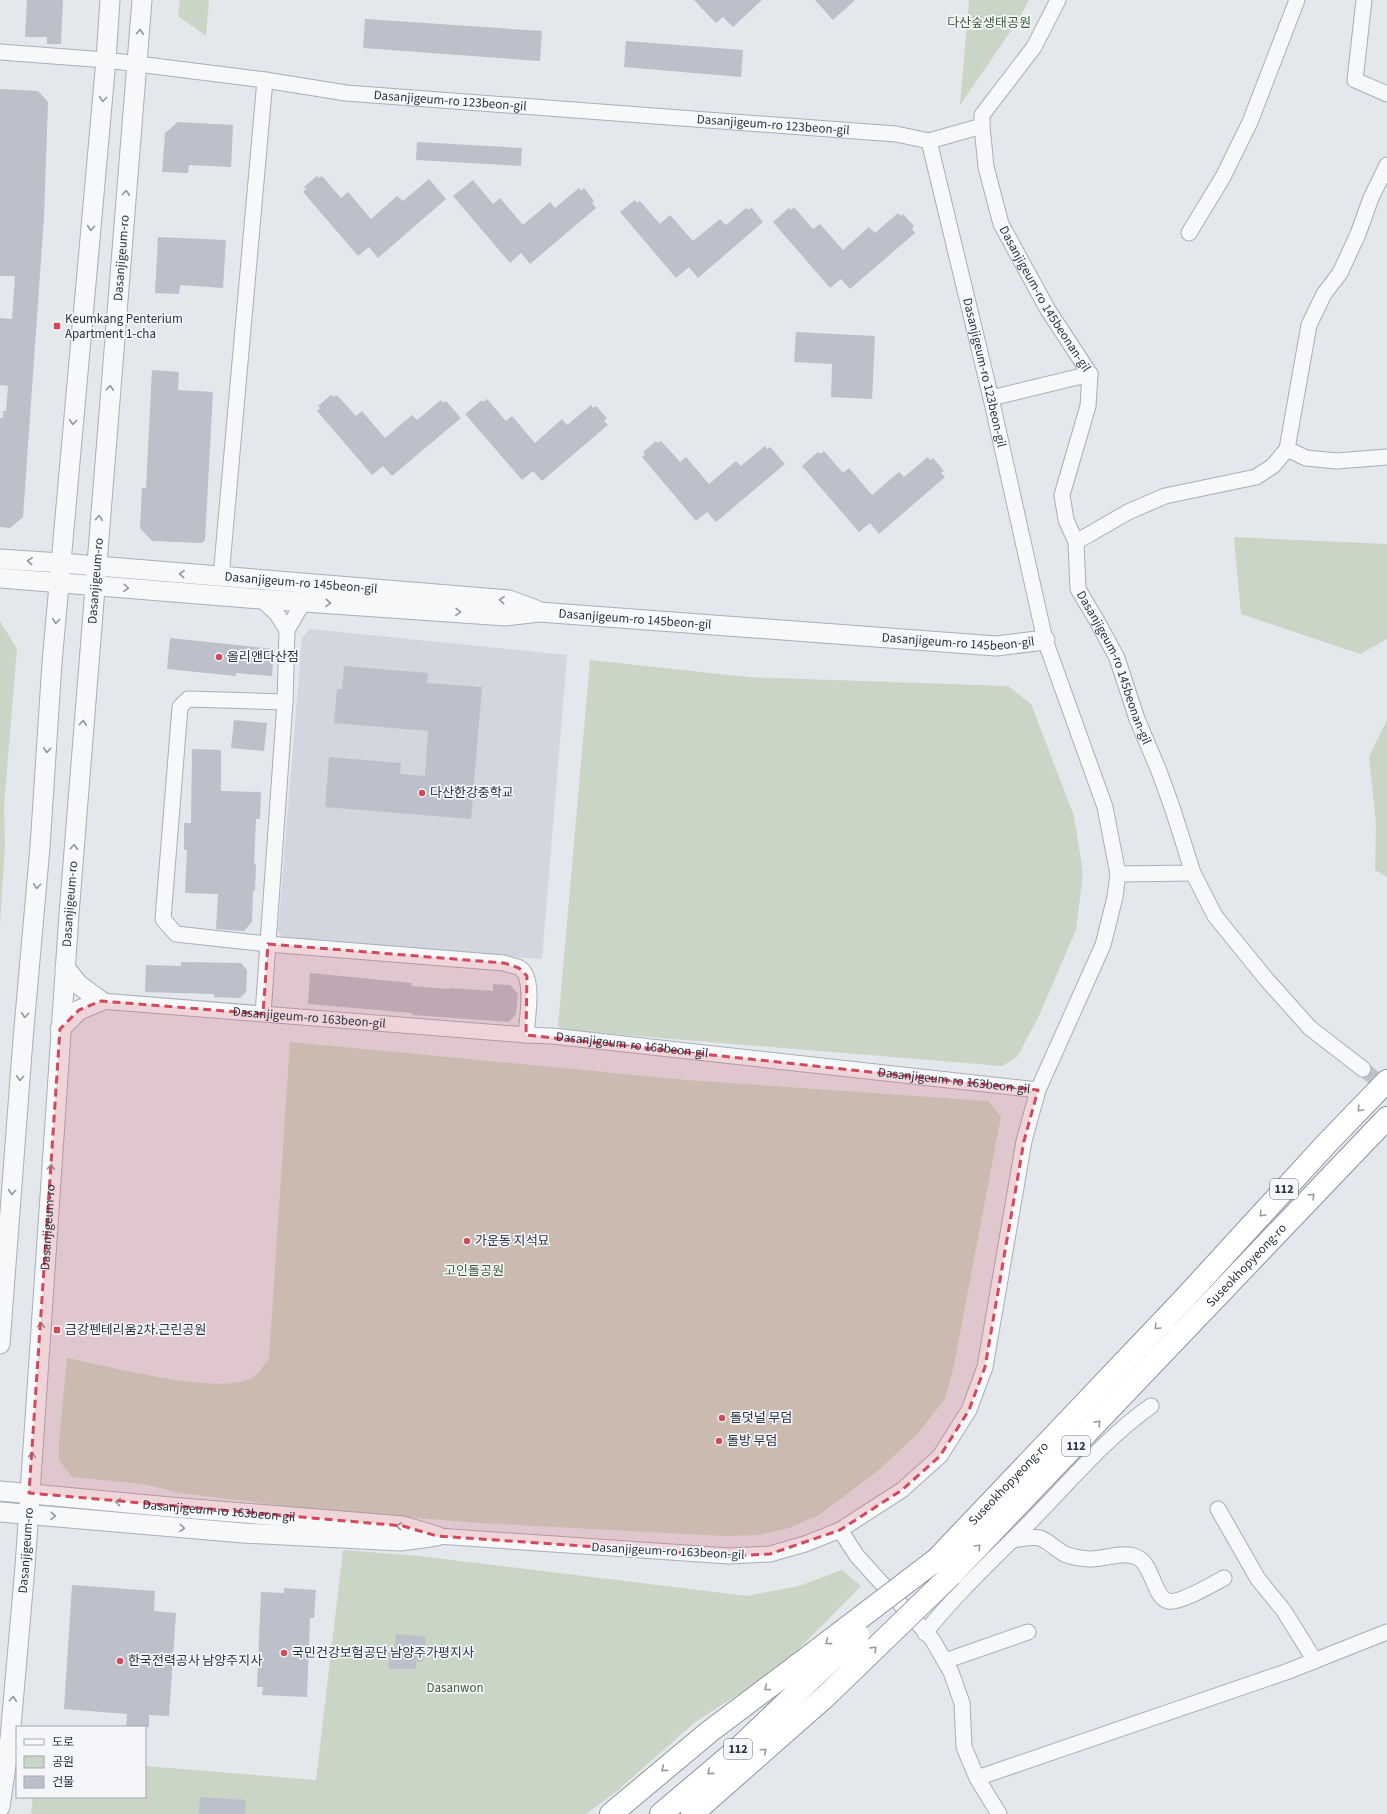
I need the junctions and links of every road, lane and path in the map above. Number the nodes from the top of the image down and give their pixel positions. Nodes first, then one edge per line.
1 (110, 0) edge
2 (142, 0) edge
3 (1058, 0) edge
4 (1297, 0) edge
5 (1364, 0) edge
6 (0, 52) edge
7 (106, 60) junction
8 (137, 64) junction
9 (265, 80) junction
10 (1387, 94) edge
11 (982, 126) junction
12 (929, 141) junction
13 (1387, 165) edge
14 (1189, 233) dead end
15 (1090, 374) junction
16 (991, 398) junction
17 (1288, 449) junction
18 (1387, 457) edge
19 (1076, 542) junction
20 (0, 559) edge
21 (60, 563) junction
22 (96, 566) junction
23 (221, 577) junction
24 (0, 578) edge
25 (59, 582) junction
26 (94, 585) junction
27 (261, 599) junction
28 (304, 601) junction
29 (539, 612) junction
30 (287, 630) junction
31 (1045, 640) junction
32 (285, 702) junction
33 (1193, 873) junction
34 (1118, 874) junction
35 (268, 944) junction
36 (65, 968) junction
37 (101, 1001) junction
38 (263, 1014) junction
39 (60, 1029) junction
40 (526, 1035) junction
41 (1363, 1069) tunnel mouth
42 (1387, 1081) edge
43 (1038, 1090) junction
44 (1387, 1118) edge
45 (0, 1344) edge
46 (1151, 1406) dead end
47 (0, 1491) edge
48 (29, 1493) junction
49 (1218, 1509) dead end
50 (0, 1512) edge
51 (28, 1514) junction
52 (840, 1530) junction
53 (437, 1536) junction
54 (1012, 1540) junction
55 (1224, 1578) dead end
56 (1028, 1632) dead end
57 (1387, 1632) edge
58 (925, 1633) junction
59 (945, 1661) junction
60 (1315, 1661) junction
61 (804, 1672) junction
62 (977, 1778) junction
63 (0, 1807) edge
64 (611, 1814) edge
65 (661, 1814) edge
66 (692, 1814) edge
67 (999, 1814) edge

1 - 7 street
8 -> 2 street, Dasanjigeum-ro
3 - 11 street
4 - 14 street
5 - 10 street
6 - 7 street, Dasanjigeum-ro 123beon-gil
7 - 8 street, Dasanjigeum-ro 123beon-gil
7 -> 21 street
8 - 9 street, Dasanjigeum-ro 123beon-gil
22 -> 8 street, Dasanjigeum-ro
9 - 12 street, Dasanjigeum-ro 123beon-gil
9 - 23 street
11 - 12 street
11 - 15 street, Dasanjigeum-ro 145beonan-gil
12 - 16 street, Dasanjigeum-ro 123beon-gil
13 - 17 street
15 - 16 street
15 - 19 street, Dasanjigeum-ro 145beonan-gil
16 - 31 street, Dasanjigeum-ro 123beon-gil
17 - 18 street
17 - 19 street
19 - 33 street, Dasanjigeum-ro 145beonan-gil
21 -> 20 street, Dasanjigeum-ro 145beon-gil
21 - 22 street, Dasanjigeum-ro 145beon-gil
21 - 25 street
23 -> 22 street, Dasanjigeum-ro 145beon-gil
22 - 26 street, Dasanjigeum-ro
29 -> 23 street, Dasanjigeum-ro 145beon-gil
24 - 25 street, Dasanjigeum-ro 145beon-gil
25 - 26 street, Dasanjigeum-ro 145beon-gil
25 -> 45 street
26 -> 27 street, Dasanjigeum-ro 145beon-gil
36 -> 26 street, Dasanjigeum-ro
27 - 28 street, Dasanjigeum-ro 145beon-gil
27 - 30 street
28 -> 29 street, Dasanjigeum-ro 145beon-gil
28 - 30 street
29 - 31 street, Dasanjigeum-ro 145beon-gil
30 - 32 street
31 - 34 street, Dasanjigeum-ro 145beon-gil
32 - 35 street
32 - 35 street
33 - 34 street
33 - 41 street, Dasanjigeum-ro 145beonan-gil
34 - 43 street, Dasanjigeum-ro 145beon-gil
35 - 38 street
35 - 40 street
36 - 37 street
36 - 39 street, Dasanjigeum-ro
37 - 38 street, Dasanjigeum-ro 163beon-gil
37 - 39 street
38 - 40 street, Dasanjigeum-ro 163beon-gil
48 -> 39 street, Dasanjigeum-ro
40 - 43 street, Dasanjigeum-ro 163beon-gil
42 -> 61 highway, Suseokhopyeong-ro / 112, bridge
43 - 52 street, Dasanjigeum-ro 163beon-gil
66 -> 44 highway, Suseokhopyeong-ro / 112, bridge
46 - 54 street
47 - 48 street, Dasanjigeum-ro 163beon-gil
48 - 51 street, Dasanjigeum-ro
53 -> 48 street, Dasanjigeum-ro 163beon-gil
49 - 60 street
50 - 51 street, Dasanjigeum-ro 163beon-gil
51 -> 53 street, Dasanjigeum-ro 163beon-gil
63 -> 51 street, Dasanjigeum-ro
52 - 53 street, Dasanjigeum-ro 163beon-gil
52 - 58 street
54 - 55 street
54 - 58 street
56 - 59 street
57 - 60 street
58 - 59 street
59 - 62 street
60 - 62 street
61 -> 64 highway
61 -> 65 highway, Suseokhopyeong-ro / 112
62 - 67 street

